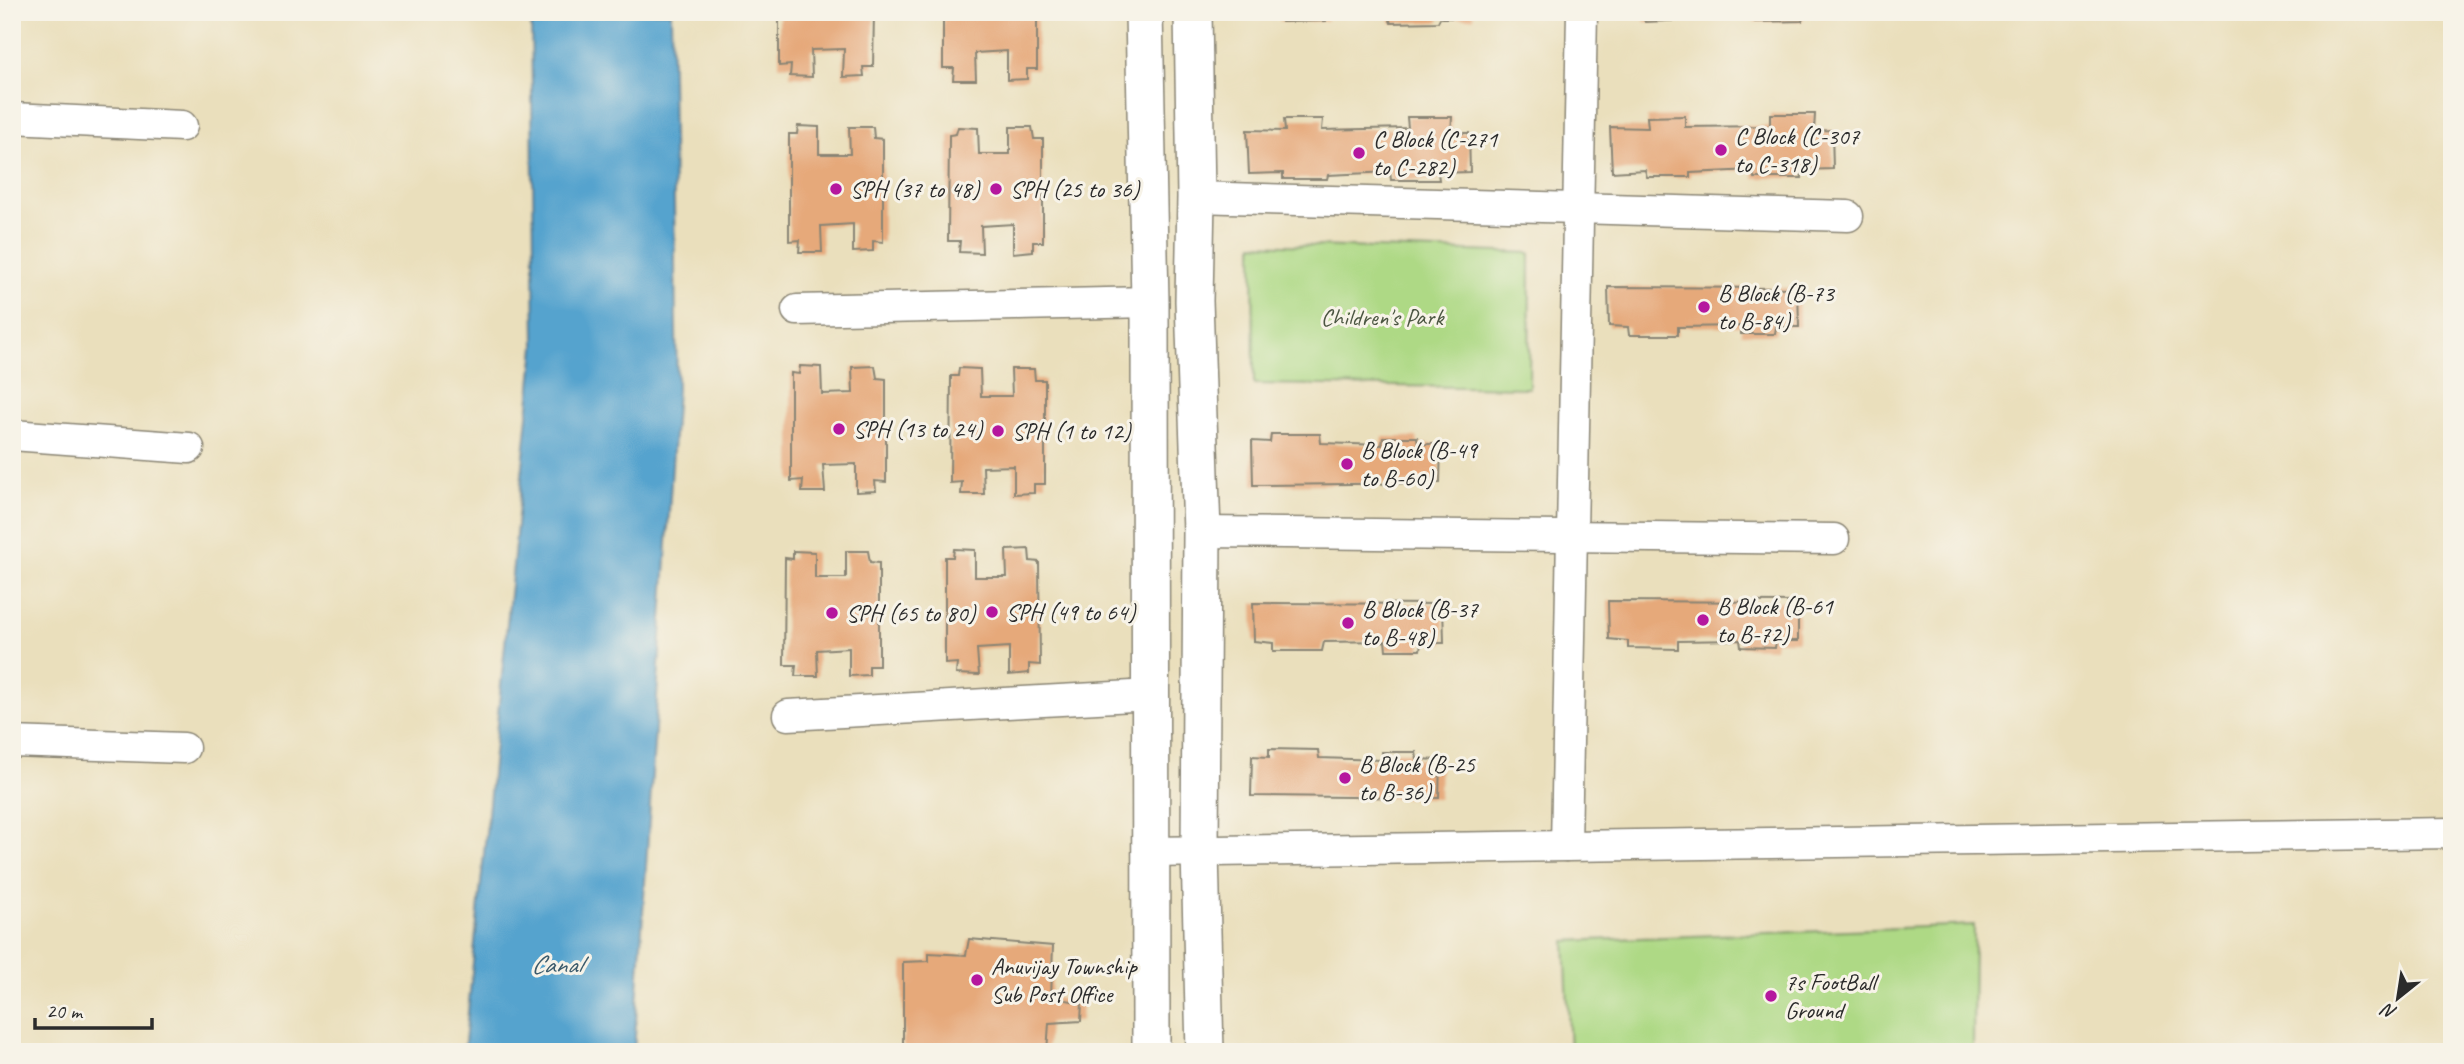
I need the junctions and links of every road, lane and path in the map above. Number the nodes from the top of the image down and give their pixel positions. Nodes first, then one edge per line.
1 (1144, 12) edge
2 (1192, 12) edge
3 (1582, 12) edge
4 (12, 118) edge
5 (183, 126) dead end
6 (1196, 197) junction
7 (1579, 208) junction
8 (1848, 216) dead end
9 (1194, 301) junction
10 (1150, 302) junction
11 (797, 310) dead end
12 (12, 435) edge
13 (189, 448) dead end
14 (1202, 532) junction
15 (1572, 536) junction
16 (1834, 539) dead end
17 (1151, 695) junction
18 (788, 715) dead end
19 (12, 742) edge
20 (184, 748) dead end
21 (2452, 833) edge
22 (1566, 846) junction
23 (1151, 852) junction
24 (1200, 852) junction
25 (1151, 1052) edge
26 (1205, 1052) edge

1 - 10 street
2 - 6 street
3 - 7 street
4 - 5 street
6 - 7 street
6 - 9 street
7 - 8 street
7 - 15 street
9 - 10 street
9 - 14 street
10 - 11 street
10 - 17 street
12 - 13 street
14 - 15 street
14 - 24 street
15 - 16 street
15 - 22 street
17 - 18 street
17 - 23 street
19 - 20 street
21 - 22 street
22 - 24 street
23 - 24 street
23 - 25 street
24 - 26 street

